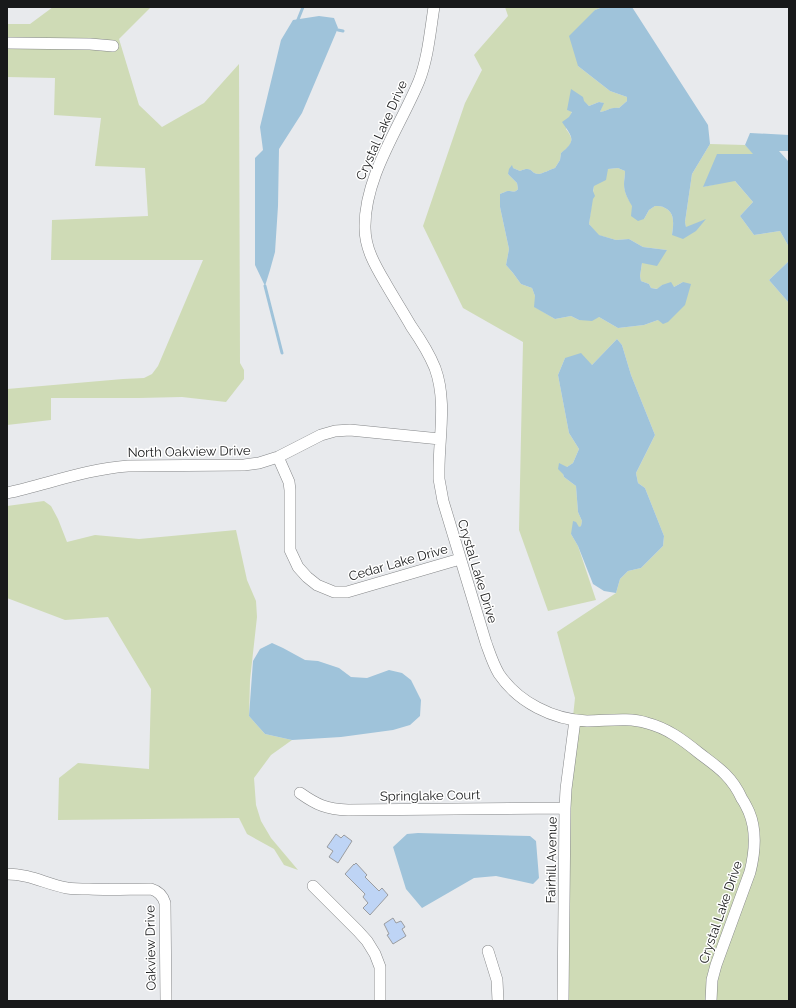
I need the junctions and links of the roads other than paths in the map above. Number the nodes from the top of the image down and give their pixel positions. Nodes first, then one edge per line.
1 (434, 7) edge
2 (7, 43) edge
3 (113, 46) dead end
4 (440, 439) junction
5 (278, 457) junction
6 (7, 493) edge
7 (460, 559) junction
8 (575, 720) junction
9 (300, 793) dead end
10 (565, 808) junction
11 (7, 874) edge
12 (313, 886) dead end
13 (488, 951) dead end
14 (166, 1001) edge
15 (380, 1001) edge
16 (498, 1001) edge
17 (563, 1001) edge
18 (711, 1001) edge

1 - 4 street, Crystal Lake Drive
2 - 3 street
4 - 5 street, North Oakview Drive
4 - 7 street, Crystal Lake Drive
5 - 6 street, North Oakview Drive
5 - 7 street, Cedar Lake Drive
7 - 8 street, Crystal Lake Drive
8 - 10 street, Fairhill Avenue
8 - 18 street, Crystal Lake Drive
9 - 10 street, Springlake Court
10 - 17 street, Fairhill Avenue
11 - 14 street, Oakview Drive
12 - 15 street
13 - 16 street

